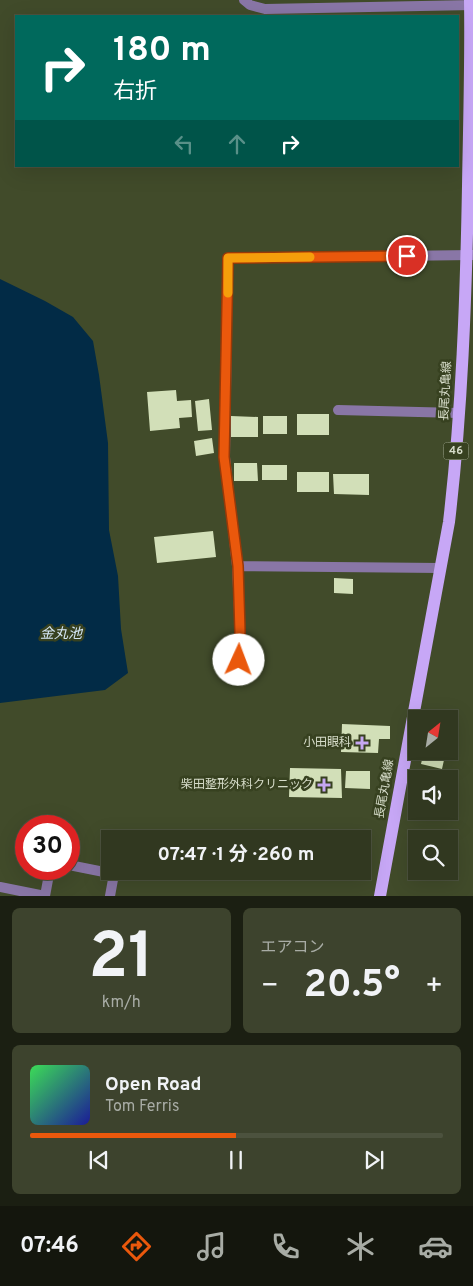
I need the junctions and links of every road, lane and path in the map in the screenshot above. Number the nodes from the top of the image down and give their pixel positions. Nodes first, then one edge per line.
1 (244, 0) edge
2 (471, 3) edge
3 (470, 255) edge
4 (338, 410) dead end
5 (459, 412) junction
6 (238, 566) junction
7 (440, 568) junction
8 (239, 660) dead end
9 (80, 867) edge
10 (48, 880) edge
11 (0, 887) edge
12 (45, 896) edge
13 (110, 896) edge
14 (380, 896) edge

1 - 2 street
2 - 3 main road, 長尾丸亀線 / 46
3 - 5 main road, 長尾丸亀線 / 46
3 - 6 street
4 - 5 street
5 - 7 main road, 長尾丸亀線 / 46
6 - 7 street
6 - 8 street
7 - 14 main road, 長尾丸亀線 / 46
9 - 13 street
10 - 12 street
11 - 12 street

